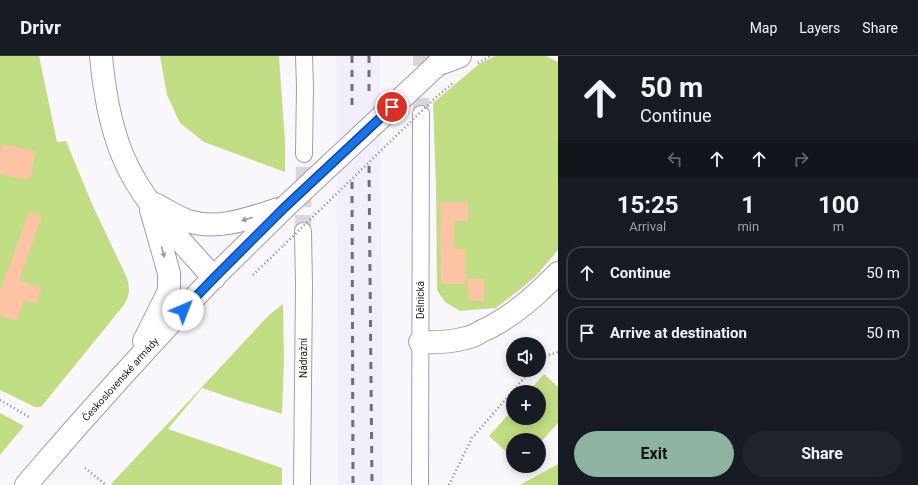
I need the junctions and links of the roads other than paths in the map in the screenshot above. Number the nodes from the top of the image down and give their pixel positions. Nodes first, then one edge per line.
1 (101, 56) edge
2 (304, 56) edge
3 (460, 56) edge
4 (442, 61) edge
5 (421, 114) tunnel mouth
6 (304, 154) tunnel mouth
7 (149, 201) junction
8 (284, 208) junction
9 (303, 231) tunnel mouth
10 (558, 272) edge
11 (214, 278) junction
12 (420, 342) junction
13 (132, 366) junction
14 (26, 485) edge
15 (302, 485) edge
16 (420, 485) edge

1 - 7 main road
2 - 6 street
3 - 4 main road
4 - 8 main road, Československé armády, bridge
5 - 12 street, Dělnická
8 -> 7 main road
7 - 11 main road
7 -> 13 main road
8 - 11 main road, Československé armády
9 - 15 street, Nádražní
10 - 12 main road
11 - 13 main road, Československé armády
12 - 16 street, Dělnická
13 - 14 main road, Československé armády

